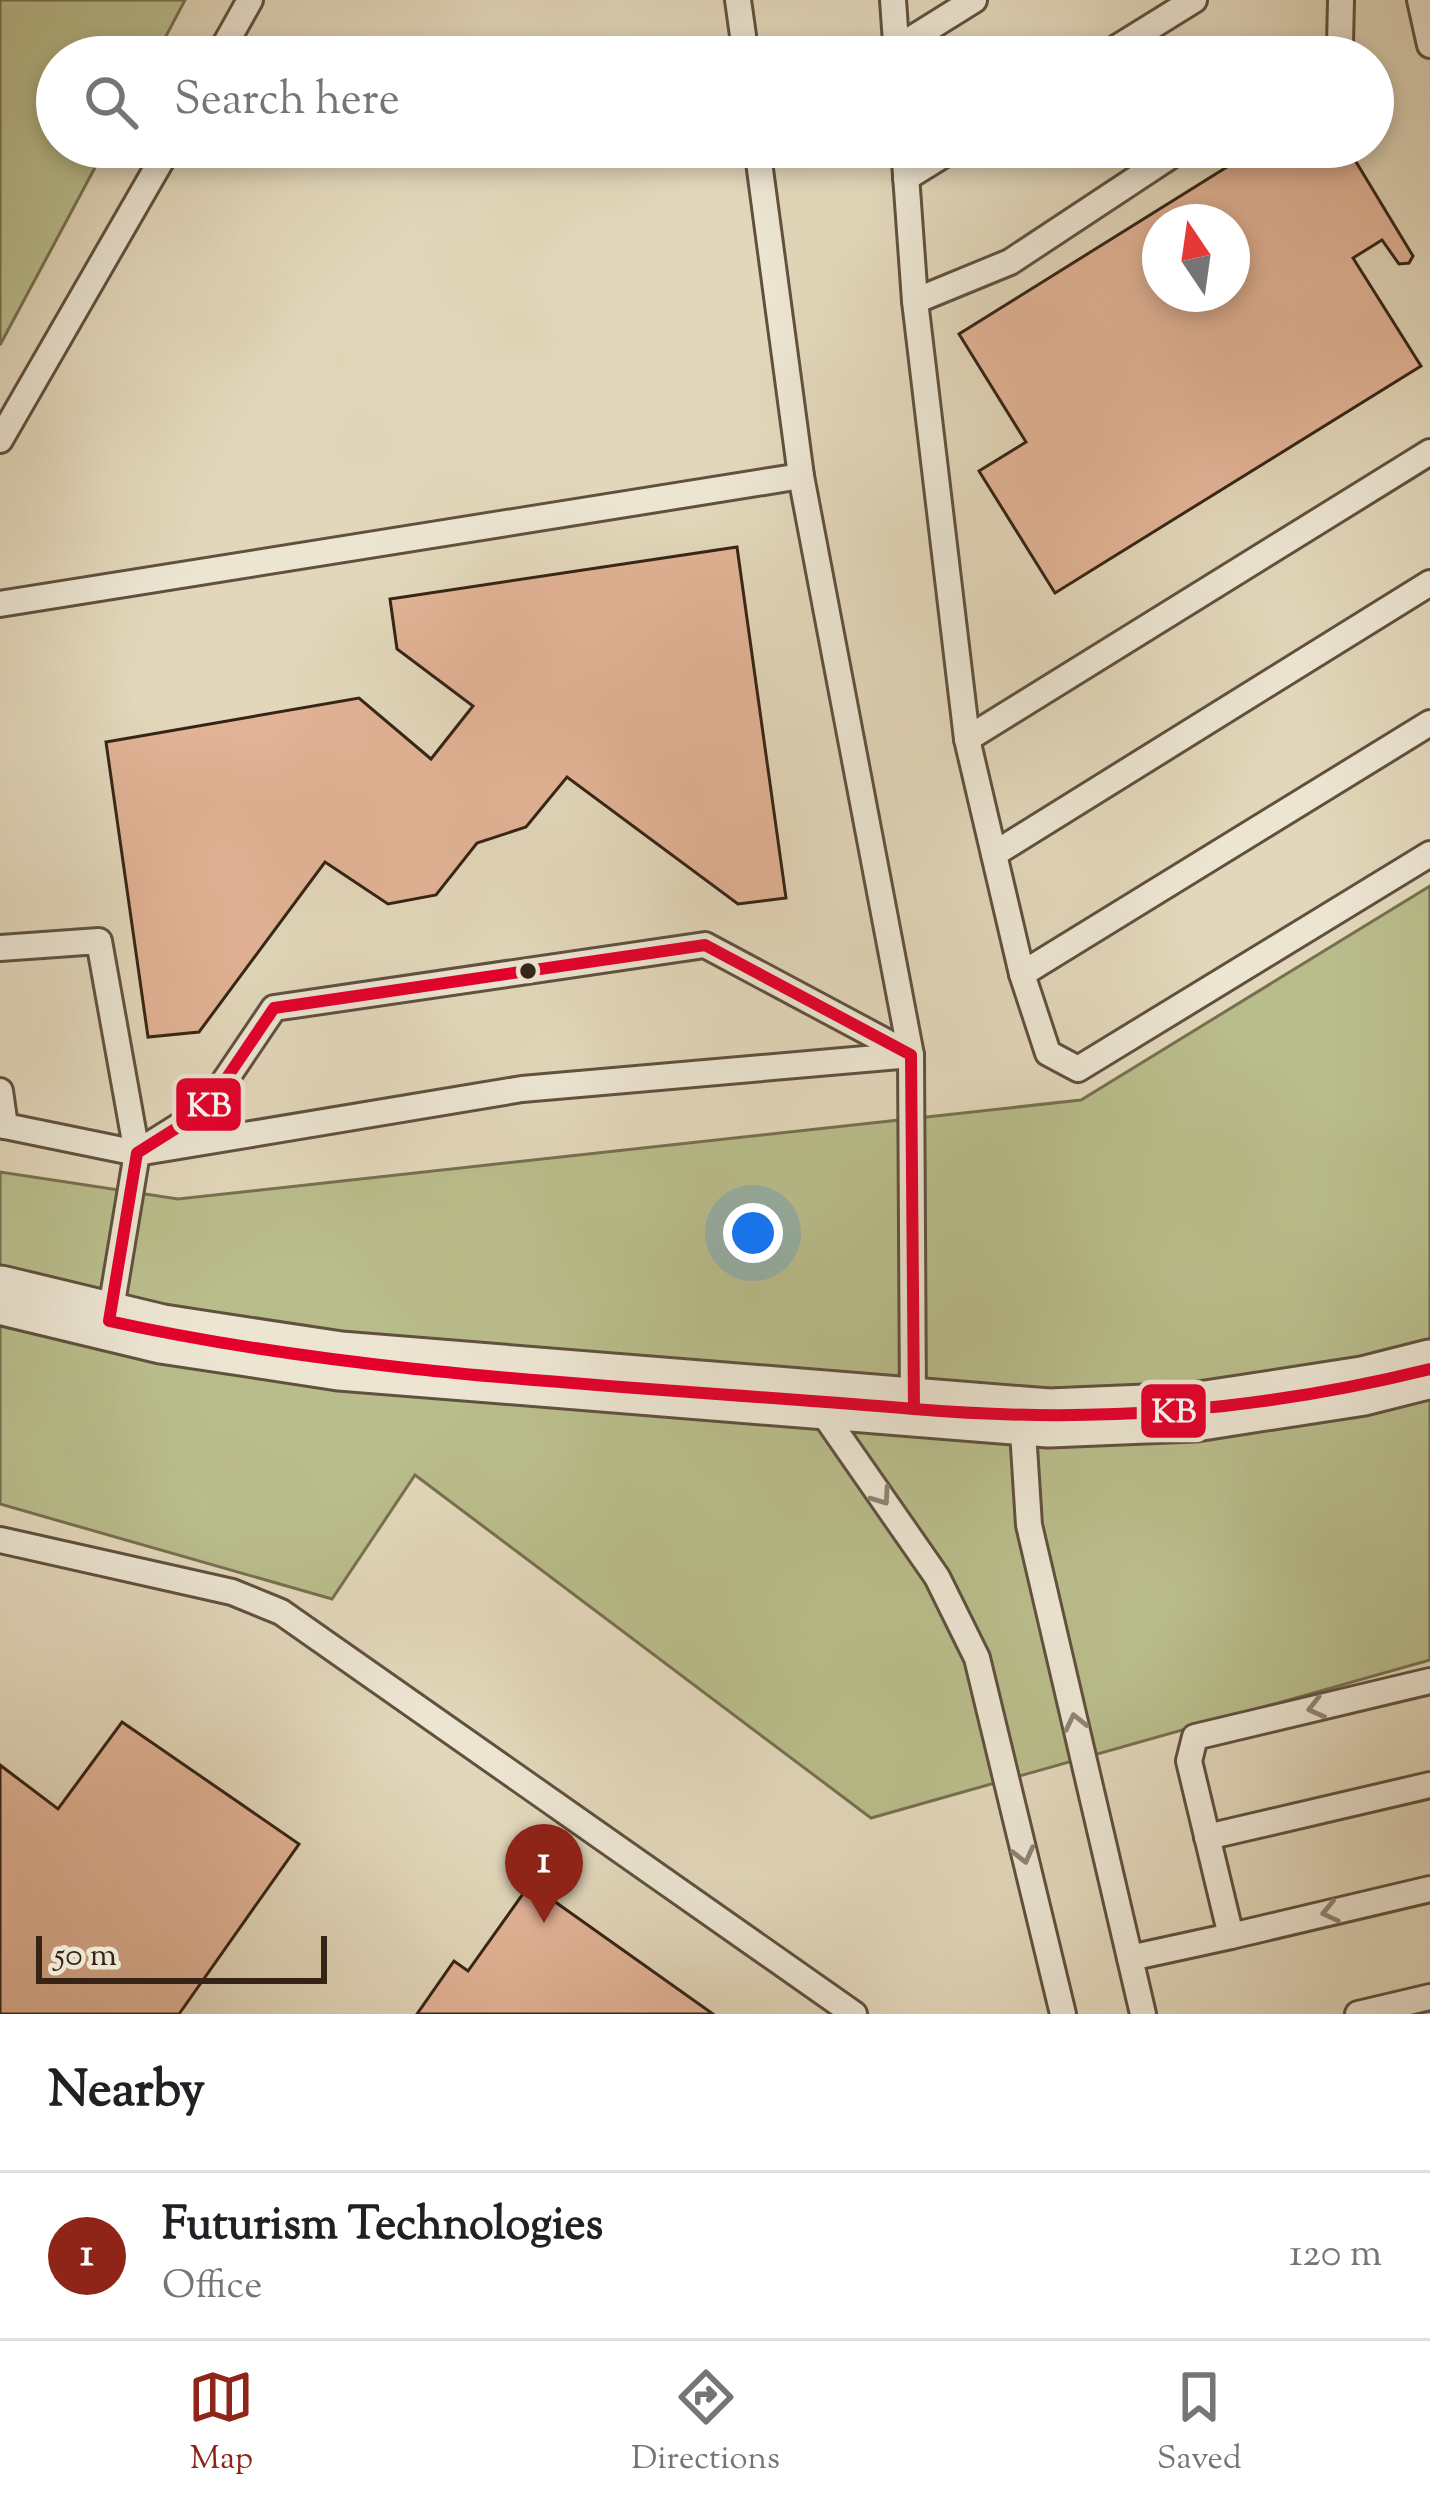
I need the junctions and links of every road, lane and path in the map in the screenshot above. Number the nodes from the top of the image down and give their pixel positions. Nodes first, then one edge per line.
1 (250, 0) edge
2 (738, 0) edge
3 (893, 0) edge
4 (974, 0) edge
5 (1194, 0) edge
6 (1341, 0) edge
7 (1420, 0) edge
8 (230, 36) edge
9 (743, 36) edge
10 (896, 36) edge
11 (921, 36) edge
12 (1136, 36) edge
13 (1340, 36) edge
14 (1430, 45) edge
15 (157, 168) edge
16 (761, 168) edge
17 (905, 168) edge
18 (922, 168) edge
19 (1152, 168) edge
20 (906, 178) junction
21 (916, 301) junction
22 (0, 440) edge
23 (1430, 452) edge
24 (801, 476) junction
25 (1430, 583) edge
26 (0, 604) edge
27 (1430, 723) edge
28 (968, 739) junction
29 (994, 854) junction
30 (1430, 854) edge
31 (0, 948) edge
32 (1022, 974) junction
33 (911, 1055) junction
34 (0, 1091) edge
35 (3, 1125) edge
36 (137, 1153) junction
37 (0, 1295) edge
38 (109, 1321) junction
39 (1430, 1370) edge
40 (815, 1401) junction
41 (914, 1408) junction
42 (1022, 1416) junction
43 (0, 1540) edge
44 (1430, 1681) edge
45 (1430, 1785) edge
46 (1207, 1837) junction
47 (1430, 1889) edge
48 (1231, 1936) junction
49 (1130, 1958) junction
50 (1430, 1997) edge
51 (854, 2014) edge
52 (1063, 2014) edge
53 (1143, 2014) edge
54 (1358, 2014) edge

1 - 8 lane
2 - 9 lane
3 - 10 lane
4 - 11 lane
5 - 12 lane
6 - 13 lane
7 - 14 lane
15 - 22 lane
16 - 24 lane
17 - 20 lane
18 - 20 lane
19 - 21 lane
20 - 21 lane
21 - 28 lane
23 - 28 lane
24 - 26 lane
24 - 33 lane
25 - 29 lane
27 - 32 lane
28 - 29 lane
29 - 32 lane
30 - 32 lane
31 - 36 lane
33 - 36 lane
33 - 36 lane
33 - 41 lane
34 - 35 lane
35 - 36 lane
36 - 38 lane
37 - 38 street
38 - 40 street
39 - 42 street
40 - 41 street
40 -> 52 lane
41 - 42 street
49 -> 42 lane
43 - 51 lane
44 -> 46 lane
45 - 46 lane
46 - 48 lane
47 -> 48 lane
48 - 49 lane
49 - 53 lane
50 - 54 lane

